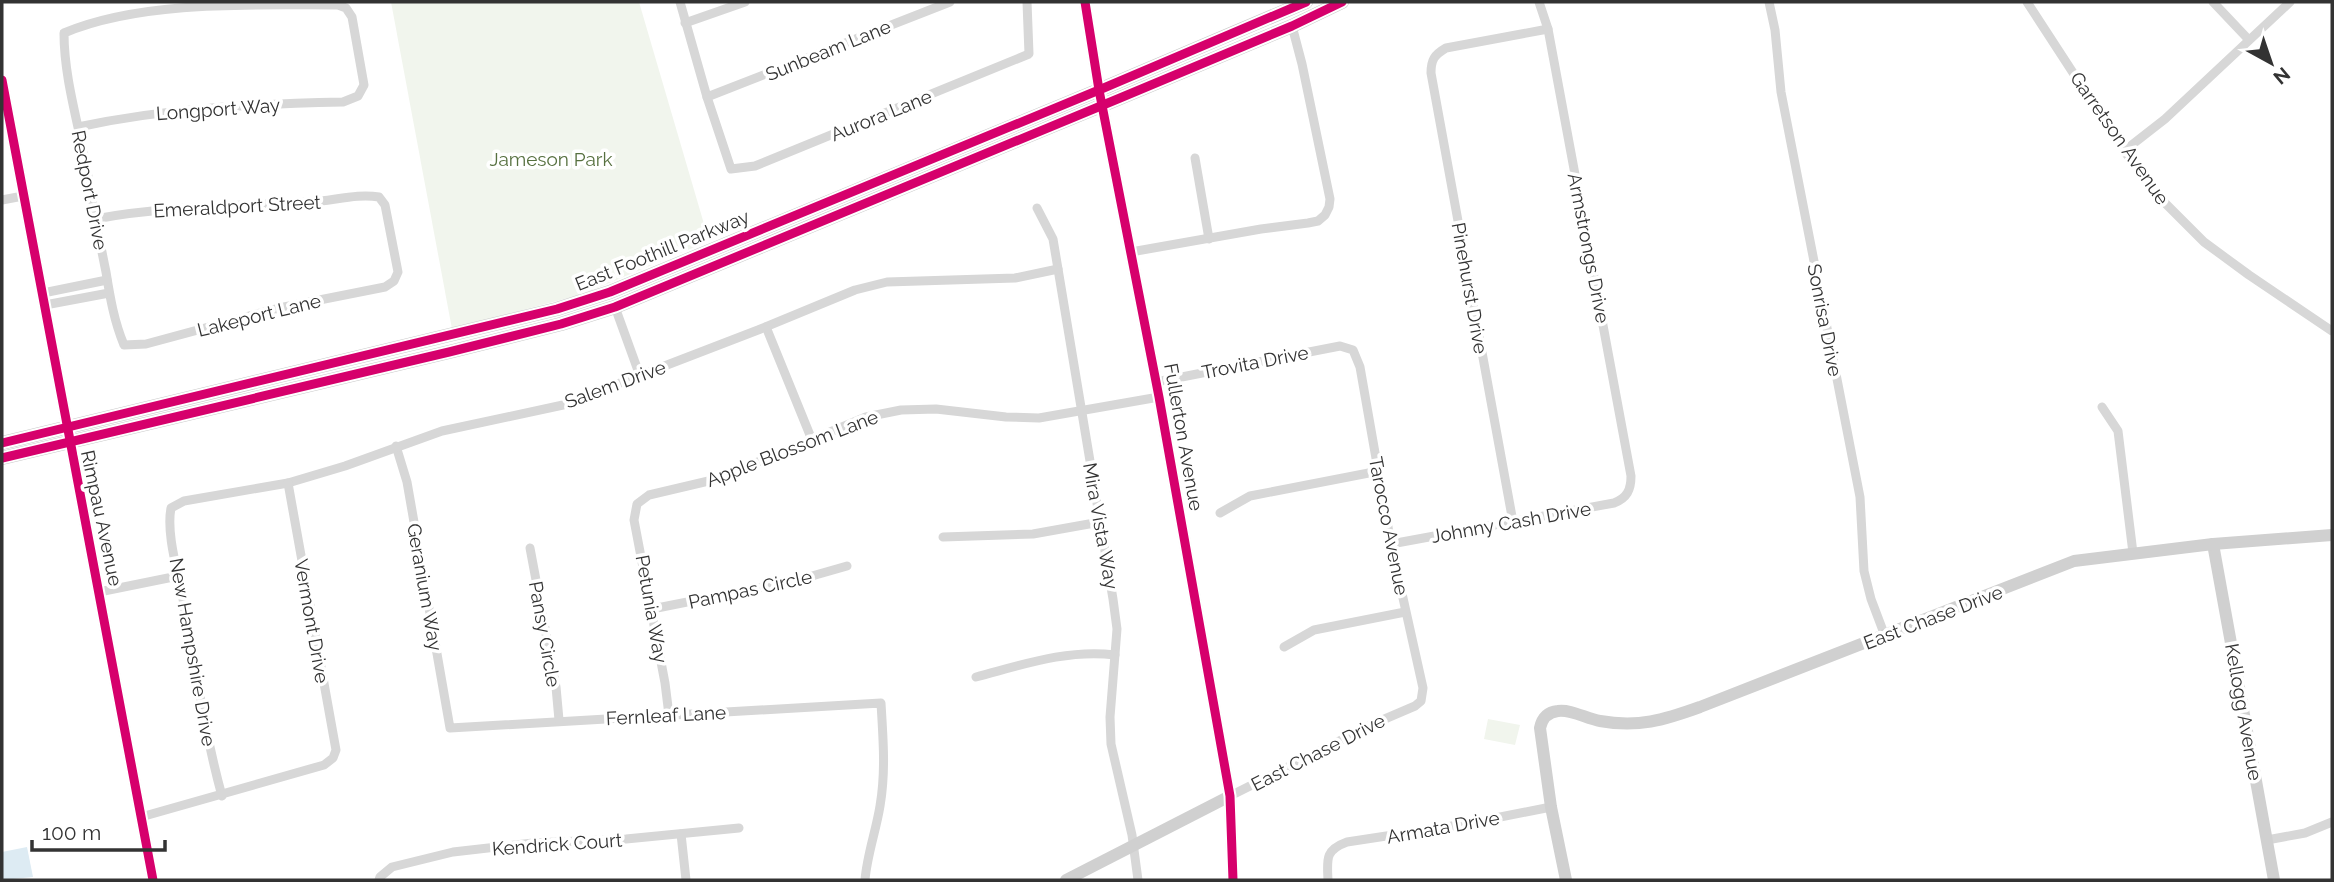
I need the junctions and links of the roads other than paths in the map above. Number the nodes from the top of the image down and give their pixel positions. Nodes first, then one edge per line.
1 (680, 2) edge
2 (745, 2) edge
3 (950, 2) edge
4 (1027, 2) edge
5 (1085, 2) edge
6 (1306, 2) edge
7 (1342, 2) edge
8 (1539, 2) edge
9 (1769, 2) edge
10 (2027, 2) edge
11 (2213, 2) edge
12 (2290, 2) edge
13 (191, 5) edge
14 (685, 23) junction
15 (1292, 26) junction
16 (1548, 29) junction
17 (2249, 40) junction
18 (2, 80) edge
19 (1099, 90) junction
20 (707, 97) junction
21 (1102, 105) junction
22 (78, 127) junction
23 (2124, 151) junction
24 (1195, 158) dead end
25 (23, 196) junction
26 (2, 200) edge
27 (1037, 208) dead end
28 (95, 219) junction
29 (1209, 239) junction
30 (1130, 252) junction
31 (1058, 268) junction
32 (107, 280) junction
33 (394, 281) joint
34 (109, 293) junction
35 (44, 299) junction
36 (615, 307) junction
37 (766, 327) junction
38 (2332, 331) edge
39 (124, 345) joint
40 (1353, 350) joint
41 (640, 376) junction
42 (1156, 382) junction
43 (1159, 397) junction
44 (2102, 407) dead end
45 (1080, 410) junction
46 (67, 435) junction
47 (812, 440) junction
48 (2, 443) edge
49 (396, 446) junction
50 (2, 458) edge
51 (1379, 471) junction
52 (288, 484) junction
53 (1628, 494) joint
54 (637, 504) joint
55 (171, 508) joint
56 (1220, 513) dead end
57 (1100, 522) junction
58 (1513, 522) junction
59 (2332, 535) edge
60 (943, 537) dead end
61 (1391, 544) junction
62 (2213, 544) junction
63 (530, 548) dead end
64 (2133, 552) junction
65 (848, 566) dead end
66 (178, 576) junction
67 (99, 592) junction
68 (652, 609) junction
69 (1405, 612) junction
70 (1885, 636) junction
71 (1284, 647) dead end
72 (1115, 655) junction
73 (976, 677) dead end
74 (1421, 701) joint
75 (668, 715) junction
76 (559, 720) junction
77 (450, 728) joint
78 (222, 796) junction
79 (1230, 796) junction
80 (1551, 807) junction
81 (141, 817) junction
82 (2332, 822) edge
83 (740, 828) dead end
84 (681, 834) junction
85 (2267, 840) junction
86 (1133, 848) junction
87 (379, 878) edge
88 (153, 880) edge
89 (686, 880) edge
90 (865, 880) edge
91 (1066, 880) edge
92 (1138, 880) edge
93 (1233, 880) edge
94 (1328, 880) edge
95 (1566, 880) edge
96 (2274, 880) edge

1 - 14 street
2 - 14 street
3 - 20 street, Sunbeam Lane
4 - 20 street, Aurora Lane
5 - 19 main road, Fullerton Avenue
6 - 19 main road, East Foothill Parkway
7 - 15 main road, East Foothill Parkway
8 - 16 street, Armstrongs Drive
9 - 70 street, Sonrisa Drive
10 - 23 street, Garretson Avenue
11 - 17 street
12 - 17 street
13 - 22 street, Redport Drive
13 - 22 street, Longport Way
14 - 20 street
15 - 21 main road, East Foothill Parkway
15 - 29 street
16 - 53 street, Armstrongs Drive
16 - 58 street, Pinehurst Drive
17 - 23 street
18 - 25 main road, Rimpau Avenue
19 - 21 main road, Fullerton Avenue
19 - 46 main road, East Foothill Parkway
21 - 30 main road, Fullerton Avenue
21 - 36 main road, East Foothill Parkway
22 - 28 street, Redport Drive
23 - 38 street, Garretson Avenue
24 - 29 street
25 - 26 street
25 - 35 main road, Rimpau Avenue
27 - 31 street, Mira Vista Way
28 - 32 street, Redport Drive
28 - 33 street, Emeraldport Street
29 - 30 street
30 - 42 main road, Fullerton Avenue
31 - 37 street, Salem Drive
31 - 45 street, Mira Vista Way
32 - 34 street, Redport Drive
32 - 35 street
33 - 39 street, Lakeport Lane
34 - 35 street
34 - 39 street, Redport Drive
35 - 46 main road, Rimpau Avenue
36 - 41 street
36 - 46 main road, East Foothill Parkway
37 - 41 street, Salem Drive
37 - 47 street
40 - 42 street, Trovita Drive
40 - 51 street, Tarocco Avenue
41 - 49 street, Salem Drive
42 - 43 main road, Fullerton Avenue
43 - 45 street, Apple Blossom Lane
43 - 79 main road, Fullerton Avenue
44 - 64 street
45 - 47 street, Apple Blossom Lane
45 - 57 street, Mira Vista Way
46 - 48 main road, East Foothill Parkway
46 - 50 main road, East Foothill Parkway
46 - 67 main road, Rimpau Avenue
47 - 54 street, Apple Blossom Lane
49 - 52 street, Salem Drive
49 - 77 street, Geranium Way
51 - 56 street
51 - 61 street, Tarocco Avenue
52 - 55 street, Salem Drive
52 - 78 street, Vermont Drive
53 - 58 street, Johnny Cash Drive
54 - 68 street, Petunia Way
55 - 66 street, New Hampshire Drive
57 - 60 street
57 - 72 street, Mira Vista Way
58 - 61 street, Johnny Cash Drive
59 - 62 main road, East Chase Drive
61 - 69 street, Tarocco Avenue
62 - 64 main road, East Chase Drive
62 - 85 main road, Kellogg Avenue
63 - 76 street, Pansy Circle
64 - 70 main road, East Chase Drive
65 - 68 street, Pampas Circle
66 - 67 street
66 - 78 street, New Hampshire Drive
67 - 81 main road, Rimpau Avenue
68 - 75 street, Petunia Way
69 - 71 street
69 - 74 street, Tarocco Avenue
70 - 80 main road, East Chase Drive
72 - 73 street
72 - 86 street, Mira Vista Way
74 - 79 street, East Chase Drive
75 - 76 street, Fernleaf Lane
75 - 90 street, Fernleaf Lane
76 - 77 street, Fernleaf Lane
78 - 81 street
79 - 86 main road, East Chase Drive
79 - 93 main road, Fullerton Avenue
80 - 94 street, Armata Drive
80 - 95 main road
81 - 88 main road, Rimpau Avenue
82 - 85 street
83 - 84 street, Kendrick Court
84 - 87 street, Kendrick Court
84 - 89 street
85 - 96 main road, Kellogg Avenue
86 - 91 main road, East Chase Drive
86 - 92 street, Mira Vista Way

